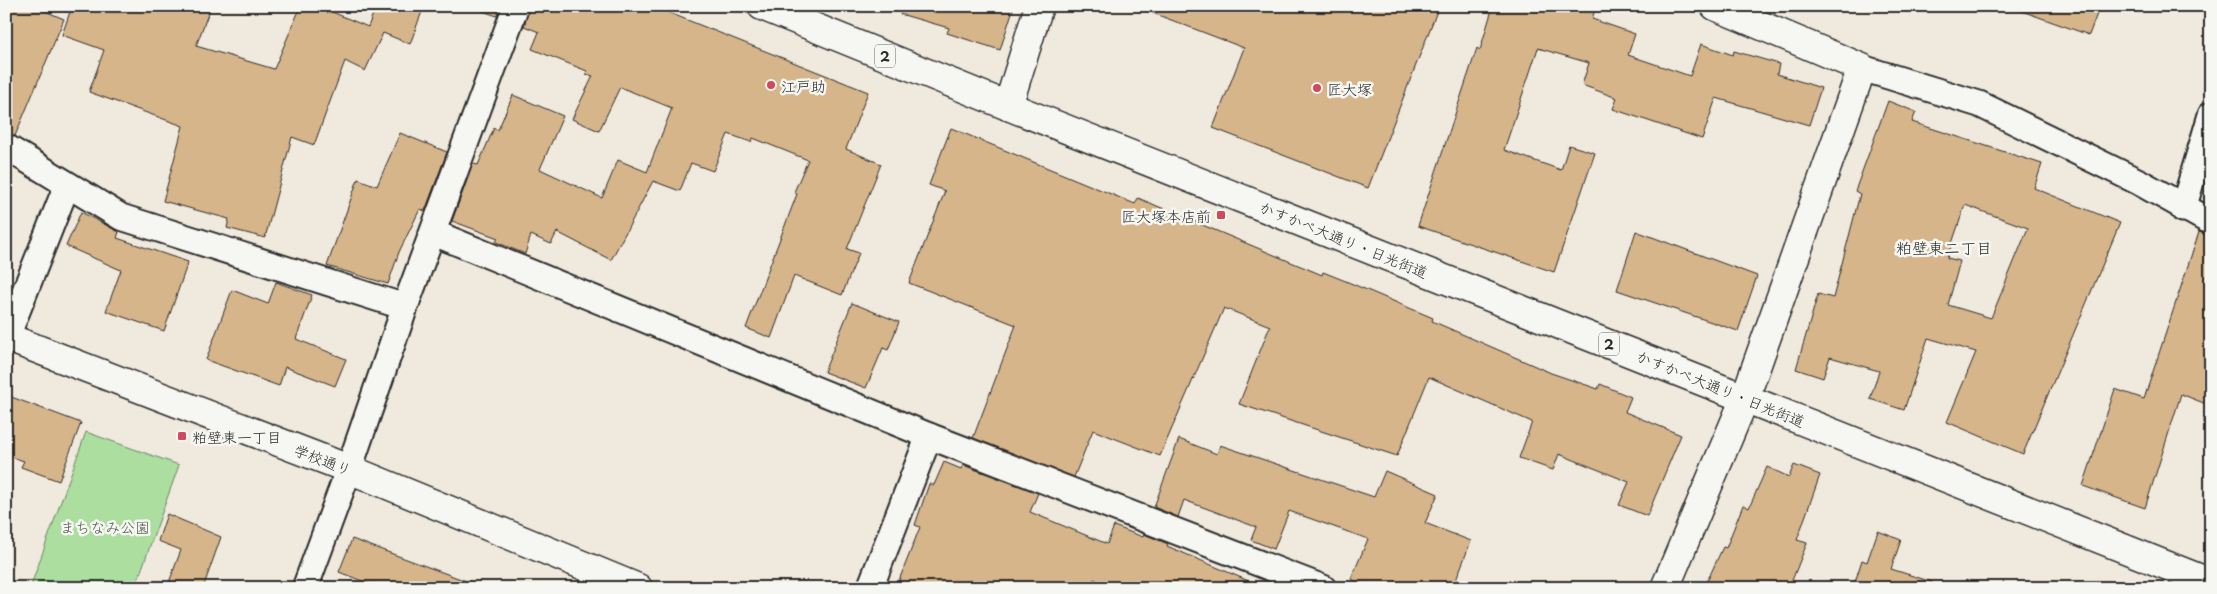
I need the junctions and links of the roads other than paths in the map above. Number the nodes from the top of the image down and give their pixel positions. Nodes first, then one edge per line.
1 (516, 6) edge
2 (762, 6) edge
3 (1039, 6) edge
4 (1715, 6) edge
5 (1862, 68) junction
6 (1008, 106) junction
7 (2211, 115) edge
8 (6, 147) edge
9 (67, 185) junction
10 (2183, 209) junction
11 (2211, 222) edge
12 (434, 233) junction
13 (404, 307) junction
14 (6, 337) edge
15 (1745, 398) junction
16 (929, 436) junction
17 (350, 469) junction
18 (2211, 582) edge
19 (305, 588) edge
20 (638, 588) edge
21 (870, 588) edge
22 (1323, 588) edge
23 (1665, 588) edge

1 - 12 street
2 - 6 main road, 2
3 - 6 main road
4 - 5 main road
5 - 10 street
5 - 15 main road
6 - 15 main road, かすかべ大通り・日光街道 / 2
7 - 10 street
8 - 9 street
9 - 13 street
9 - 14 street
10 - 11 street
12 - 13 street
12 - 16 street
13 - 17 street
14 - 17 main road, 学校通り
15 - 18 main road, かすかべ大通り・日光街道 / 2
15 - 23 main road
16 - 21 street
16 - 22 street
17 - 19 street
17 - 20 main road, 学校通り

